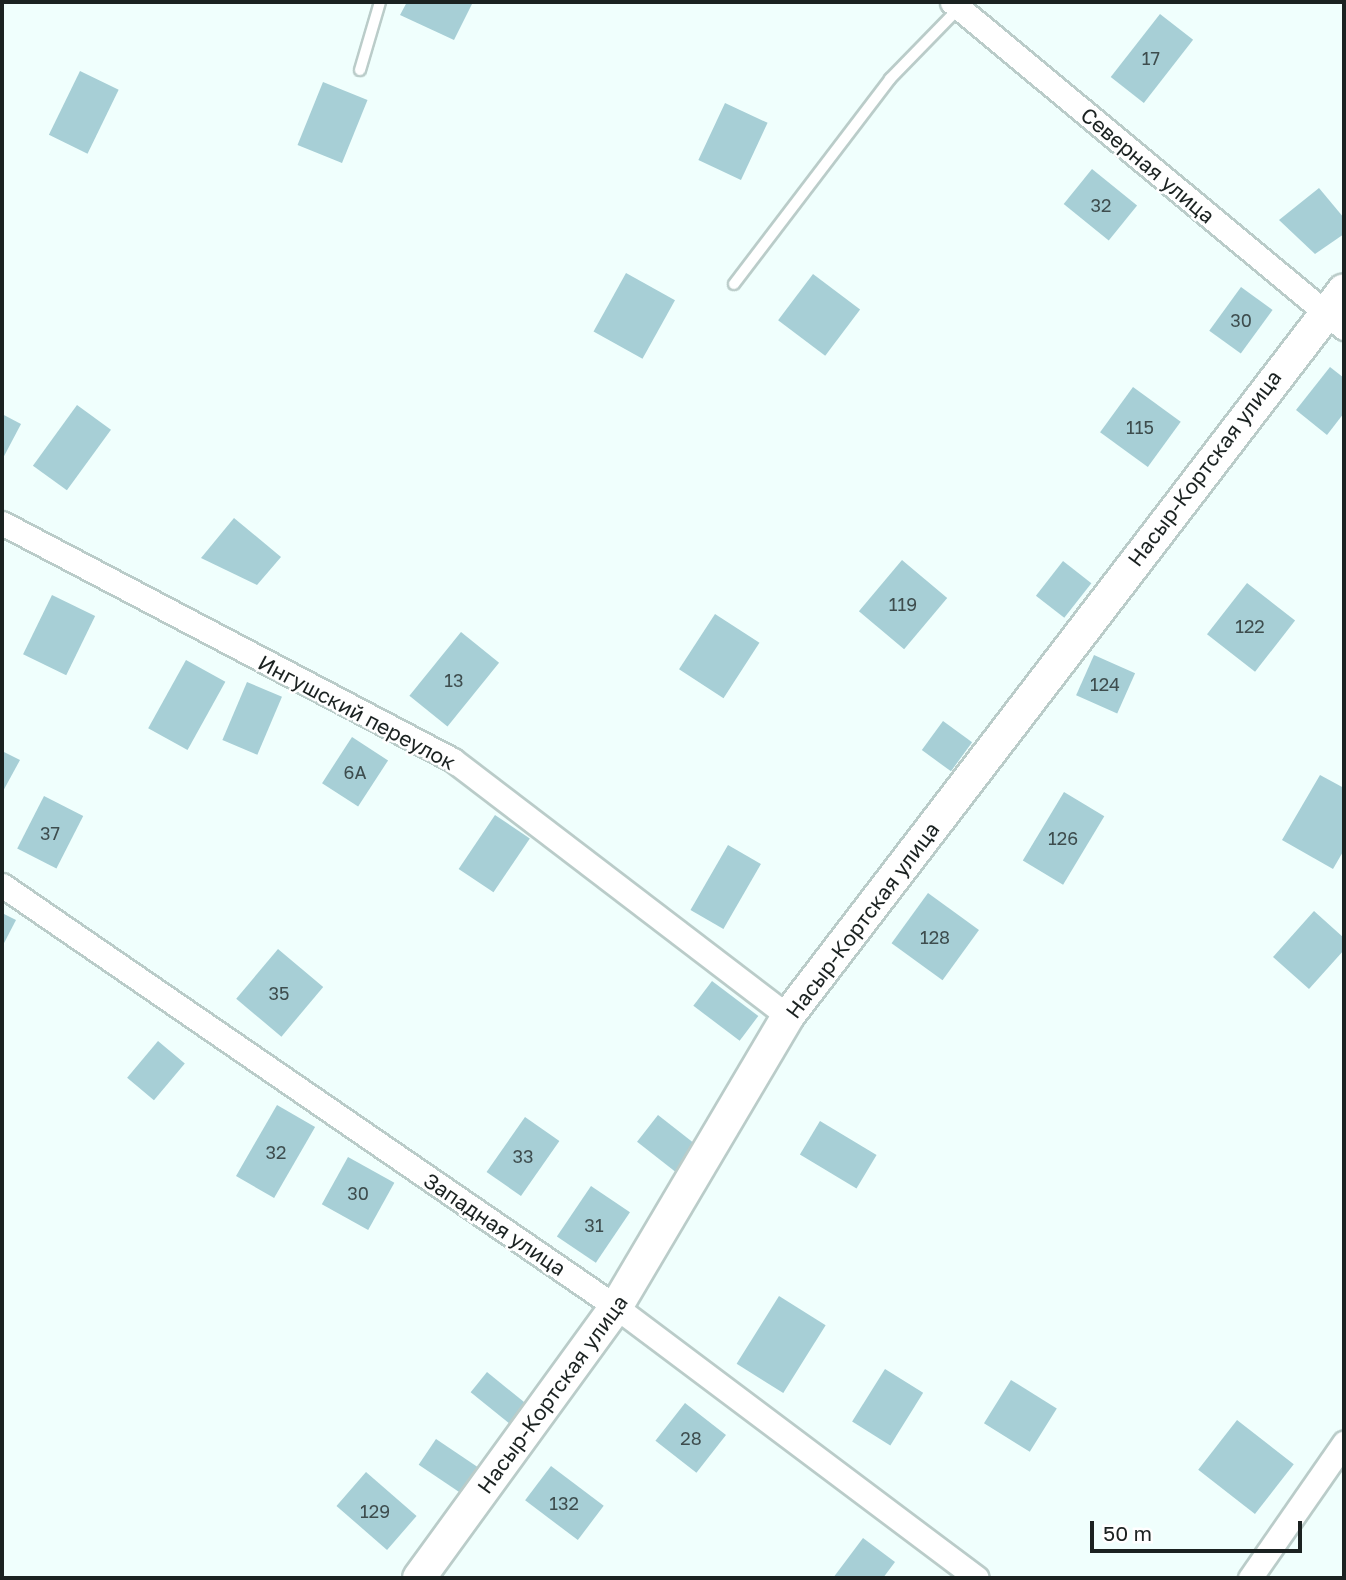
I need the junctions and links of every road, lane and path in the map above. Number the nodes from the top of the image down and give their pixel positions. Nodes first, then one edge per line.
1 (380, 2) edge
2 (955, 5) edge
3 (360, 70) dead end
4 (734, 284) dead end
5 (1338, 309) edge
6 (2, 523) edge
7 (2, 886) edge
8 (788, 1016) junction
9 (616, 1307) junction
10 (1344, 1443) edge
11 (419, 1578) edge
12 (977, 1578) edge
13 (1250, 1578) edge

1 - 3 lane
2 - 4 lane
2 - 5 street, Северная улица
5 - 8 street, Насыр-Кортская улица
6 - 8 street, Ингушский переулок
7 - 9 street, Западная улица
8 - 9 street, Насыр-Кортская улица
9 - 11 street, Насыр-Кортская улица
9 - 12 street, Западная улица
10 - 13 street

